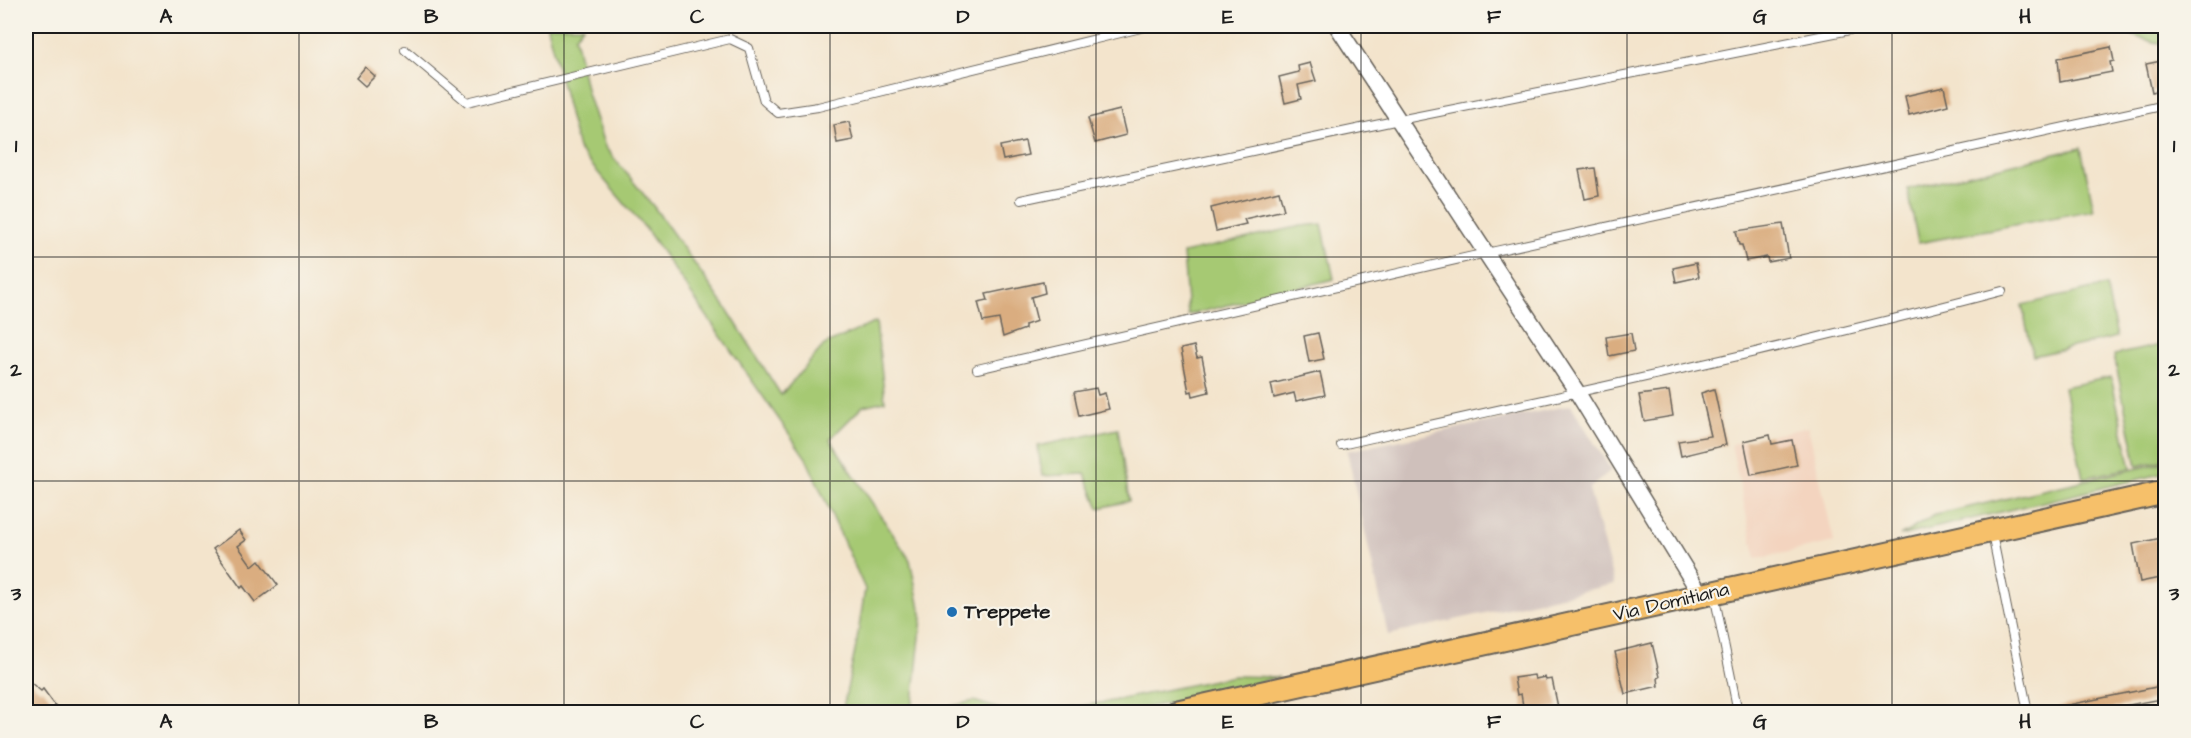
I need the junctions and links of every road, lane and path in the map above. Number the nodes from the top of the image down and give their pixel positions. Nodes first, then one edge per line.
1 (1149, 26) edge
2 (1337, 26) edge
3 (1870, 26) edge
4 (405, 50) dead end
5 (2166, 105) edge
6 (1399, 120) junction
7 (1022, 200) dead end
8 (1486, 253) junction
9 (2002, 291) dead end
10 (977, 369) dead end
11 (1577, 392) junction
12 (1341, 445) dead end
13 (2166, 492) edge
14 (1991, 530) junction
15 (1707, 594) junction
16 (1176, 712) edge
17 (1738, 712) edge
18 (2028, 712) edge

1 - 4 lane
2 - 6 street
3 - 6 lane
5 - 8 lane
6 - 7 lane
6 - 8 street
8 - 10 lane
8 - 11 street
9 - 11 lane
11 - 12 lane
11 - 15 street
13 - 14 main road, Via Domitiana
14 - 15 main road, Via Domitiana
14 - 18 lane
15 - 16 main road, Via Domitiana
15 - 17 lane

